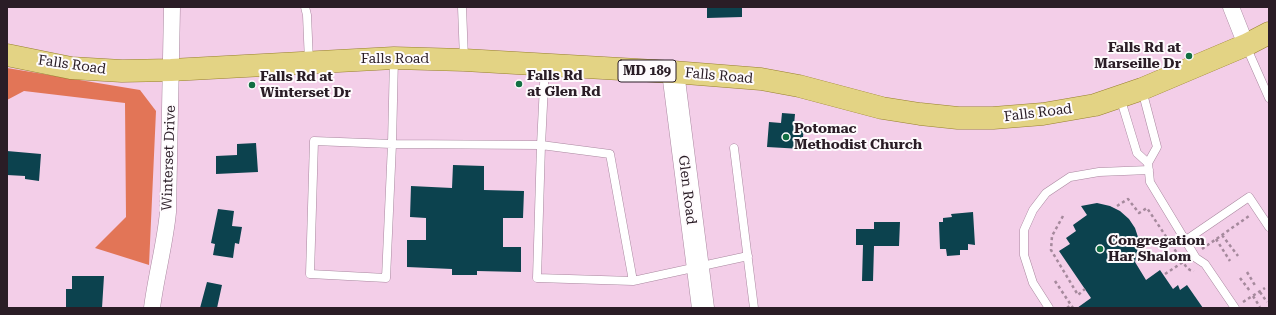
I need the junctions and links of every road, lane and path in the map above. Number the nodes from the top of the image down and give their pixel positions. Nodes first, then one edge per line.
1 (172, 7) edge
2 (305, 7) edge
3 (462, 7) edge
4 (1231, 7) edge
5 (1269, 33) edge
6 (1246, 45) junction
7 (7, 55) edge
8 (394, 58) junction
9 (464, 60) junction
10 (309, 62) junction
11 (546, 65) junction
12 (171, 70) junction
13 (672, 72) junction
14 (1142, 89) junction
15 (1119, 97) junction
16 (1269, 98) edge
17 (392, 144) junction
18 (541, 145) junction
19 (734, 148) dead end
20 (1148, 167) junction
21 (1117, 206) dead end
22 (1258, 210) junction
23 (1063, 216) dead end
24 (1269, 227) edge
25 (1222, 235) junction
26 (1216, 239) junction
27 (1186, 240) junction
28 (1194, 254) junction
29 (748, 256) junction
30 (1238, 256) dead end
31 (1230, 261) dead end
32 (1183, 262) junction
33 (697, 267) junction
34 (1197, 272) dead end
35 (1247, 272) dead end
36 (1166, 274) dead end
37 (1240, 278) dead end
38 (633, 281) junction
39 (1055, 281) dead end
40 (1256, 287) dead end
41 (1265, 288) dead end
42 (1085, 289) dead end
43 (1250, 291) dead end
44 (1260, 292) junction
45 (1253, 296) junction
46 (1267, 302) dead end
47 (1072, 307) edge
48 (1260, 307) dead end
49 (152, 308) edge
50 (703, 308) edge
51 (754, 308) edge
52 (1049, 308) edge
53 (1067, 308) edge
54 (1234, 308) edge

1 - 12 street, Winterset Drive
2 - 10 lane
3 - 9 lane
4 - 6 street
5 - 6 main road, Falls Road / MD 189
6 - 14 main road, Falls Road / MD 189
6 - 16 lane
7 - 12 main road, Falls Road / MD 189
8 - 9 main road, Falls Road / MD 189
8 - 10 main road, Falls Road / MD 189
8 - 17 lane
9 - 11 main road, Falls Road / MD 189
10 - 12 main road, Falls Road / MD 189
11 - 13 main road, Falls Road / MD 189
11 - 18 lane
12 - 49 street, Winterset Drive
13 - 15 main road, Falls Road / MD 189
13 - 33 main road, Glen Road
14 - 15 main road, Falls Road / MD 189
14 - 20 lane
15 - 20 lane
17 - 17 lane
17 - 18 lane
18 - 38 lane
18 - 38 lane
19 - 29 lane
20 - 27 lane
20 - 52 lane
21 - 32 path
22 - 24 lane
22 - 25 path
22 - 27 lane
23 - 42 path
25 - 26 path
25 - 30 path
26 - 28 path
26 - 31 path
27 - 28 lane
28 - 32 path
28 - 54 lane
29 - 33 lane
29 - 51 lane
32 - 34 path
32 - 36 path
33 - 38 lane
33 - 50 main road, Glen Road
35 - 40 path
37 - 43 path
39 - 47 path
41 - 44 path
44 - 45 path
44 - 46 path
45 - 48 path
45 - 54 path
47 - 53 path

